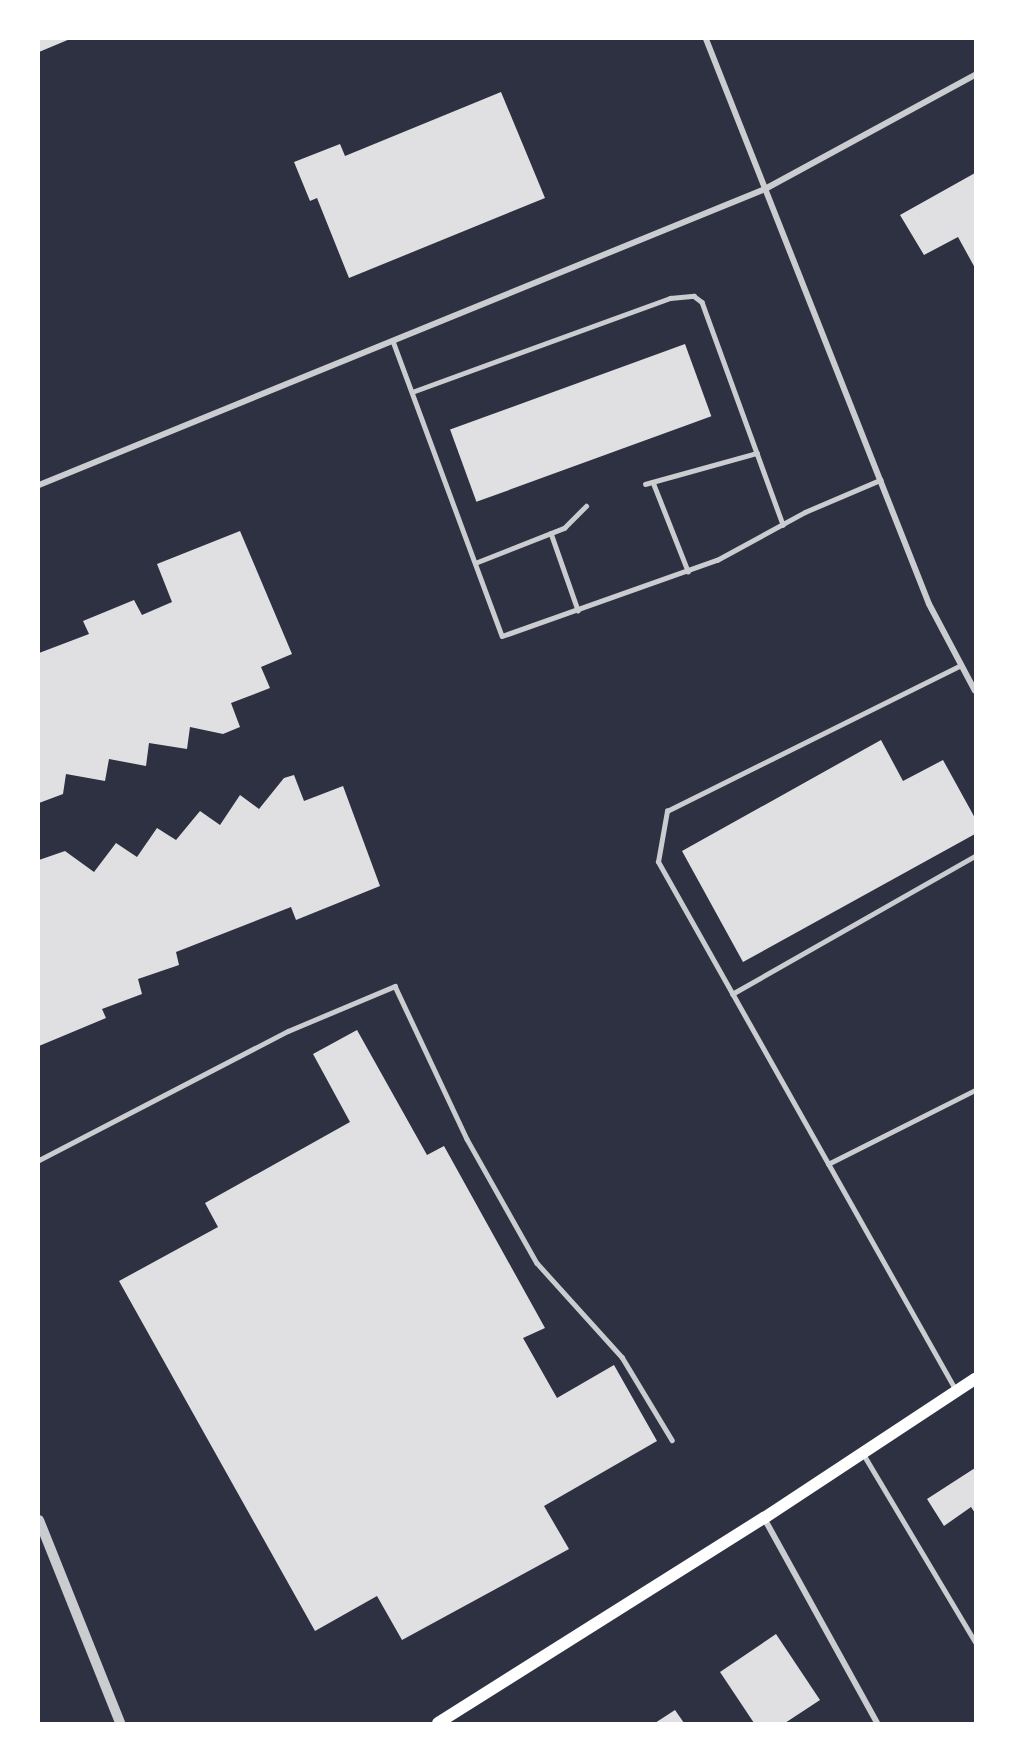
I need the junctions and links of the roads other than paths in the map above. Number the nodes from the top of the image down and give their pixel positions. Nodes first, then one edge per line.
1 (706, 39) edge
2 (975, 75) edge
3 (765, 189) junction
4 (393, 341) junction
5 (412, 392) junction
6 (757, 453) junction
7 (880, 480) junction
8 (653, 482) junction
9 (645, 484) dead end
10 (39, 485) edge
11 (586, 506) dead end
12 (783, 525) junction
13 (551, 533) junction
14 (475, 562) junction
15 (688, 571) junction
16 (578, 610) junction
17 (961, 665) junction
18 (975, 691) edge
19 (975, 856) edge
20 (732, 994) junction
21 (975, 1090) edge
22 (39, 1160) edge
23 (828, 1164) junction
24 (975, 1379) edge
25 (956, 1391) junction
26 (672, 1440) dead end
27 (862, 1453) junction
28 (764, 1518) junction
29 (39, 1520) edge
30 (975, 1641) edge
31 (120, 1723) edge
32 (438, 1723) edge
33 (877, 1723) edge

1 - 3 street
2 - 3 street
3 - 4 street
3 - 7 street
4 - 5 lane
4 - 10 street
5 - 6 lane
5 - 14 lane
6 - 8 lane
6 - 12 lane
7 - 12 lane
7 - 17 street
8 - 9 lane
8 - 15 lane
11 - 13 lane
12 - 15 lane
13 - 14 lane
13 - 16 lane
14 - 16 lane
15 - 16 lane
17 - 18 street
17 - 20 lane
19 - 20 lane
20 - 23 lane
21 - 23 lane
22 - 26 lane
23 - 25 lane
24 - 25 main road
25 - 27 main road
27 - 28 main road
27 - 30 lane
28 - 32 main road
28 - 33 street
29 - 31 street

